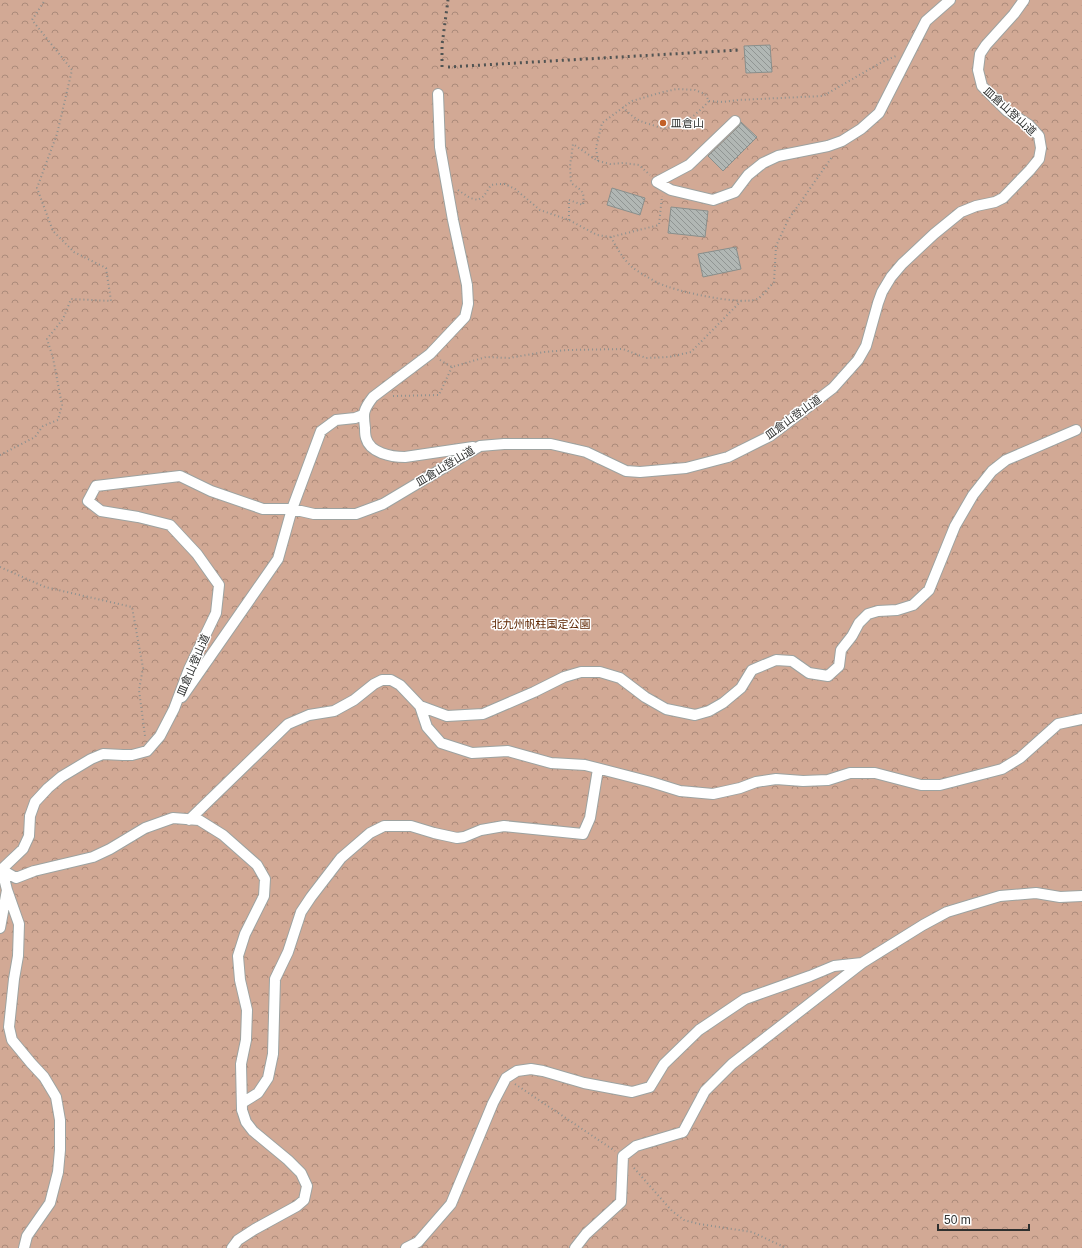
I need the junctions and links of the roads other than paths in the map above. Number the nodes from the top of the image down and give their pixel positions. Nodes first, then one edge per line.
1 (950, 0) edge
2 (1024, 0) edge
3 (438, 94) dead end
4 (735, 121) dead end
5 (363, 415) junction
6 (1076, 430) dead end
7 (480, 446) junction
8 (292, 509) junction
9 (420, 706) junction
10 (174, 709) junction
11 (1082, 719) edge
12 (598, 769) junction
13 (189, 820) junction
14 (1, 871) edge
15 (7, 890) junction
16 (1082, 896) edge
17 (0, 928) edge
18 (862, 963) junction
19 (242, 1103) junction
20 (24, 1248) edge
21 (232, 1248) edge
22 (406, 1248) edge
23 (575, 1248) edge

1 - 4 street
2 - 7 street, 皿倉山登山道
3 - 5 street
5 - 7 street
5 - 8 street
6 - 9 street
7 - 8 street, 皿倉山登山道
8 - 10 street
8 - 10 street, 皿倉山登山道
9 - 12 street
9 - 13 street
10 - 14 street, 皿倉山登山道
11 - 12 street
12 - 19 street
13 - 14 street
13 - 19 street
14 - 15 street
15 - 17 street
15 - 20 street
16 - 18 street
18 - 22 street
18 - 23 street
19 - 21 street

